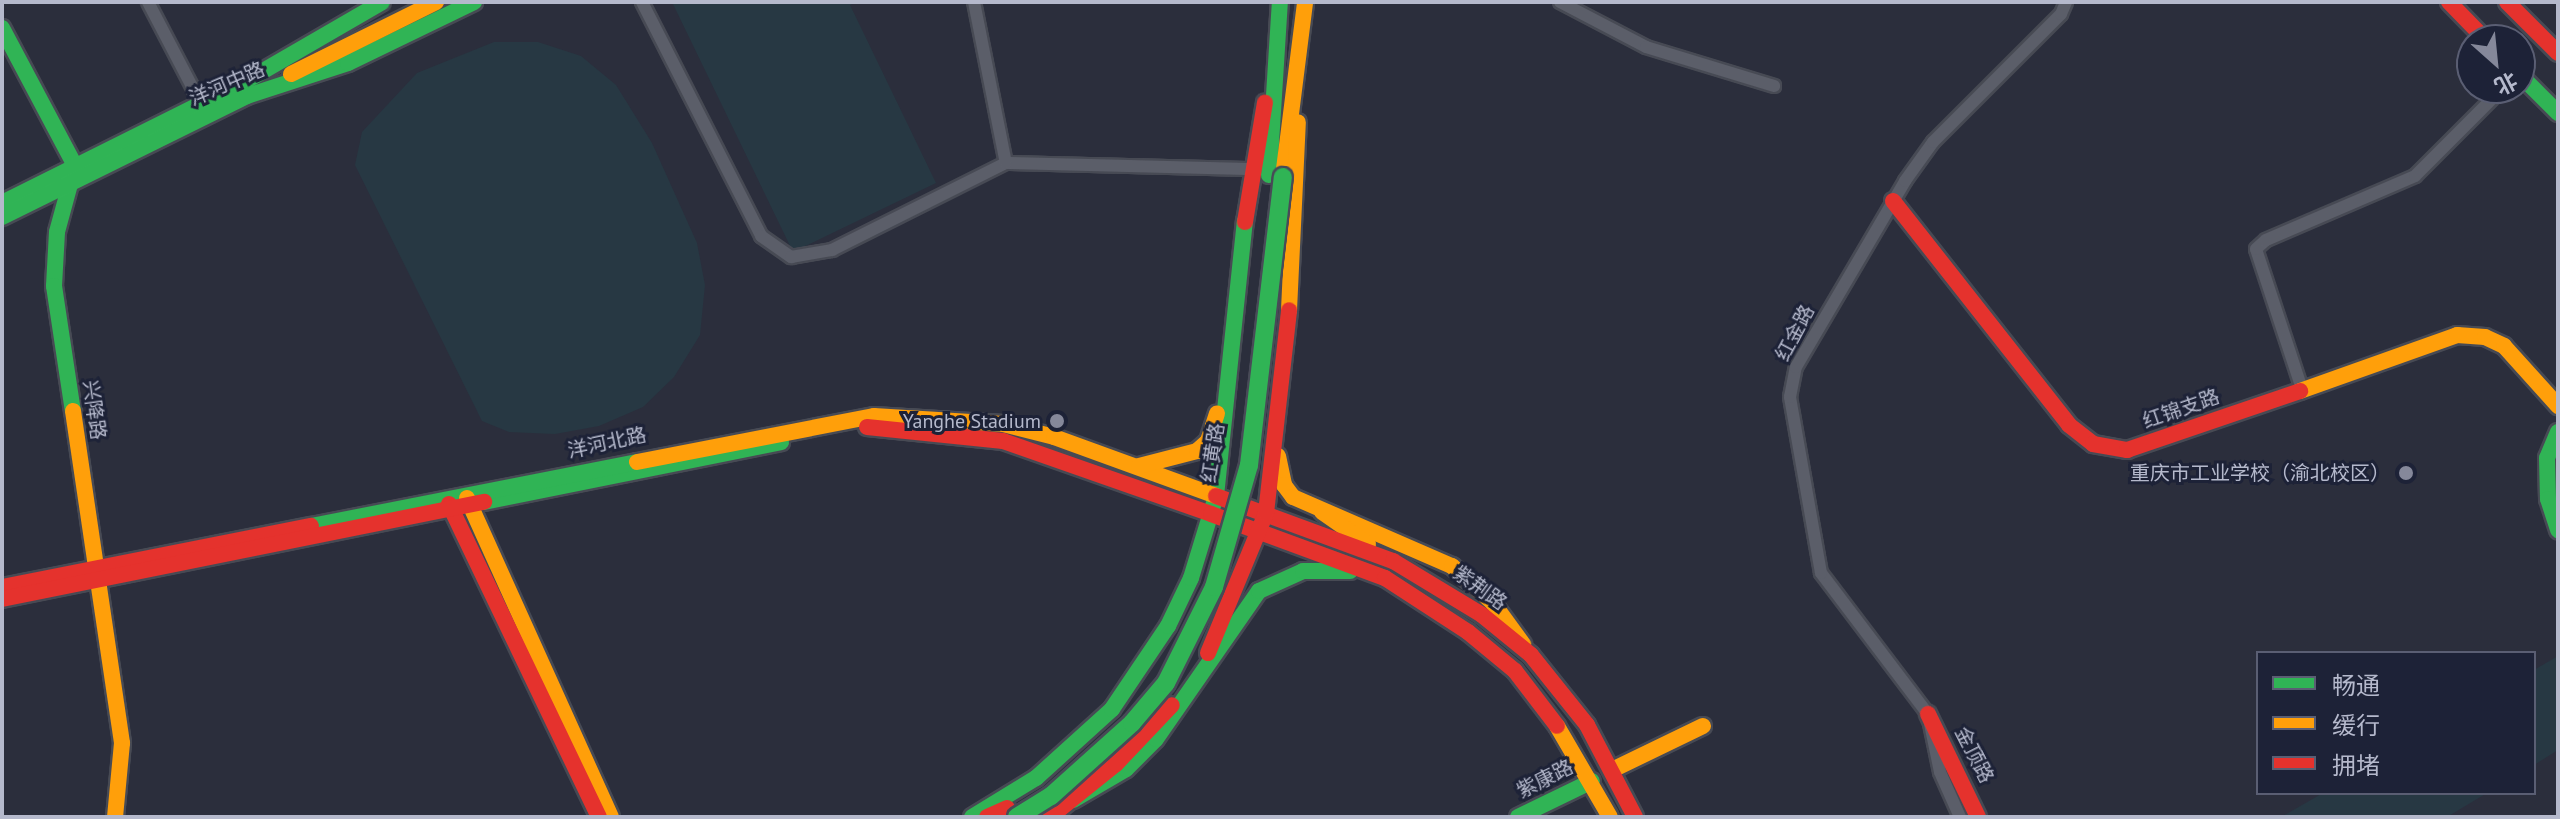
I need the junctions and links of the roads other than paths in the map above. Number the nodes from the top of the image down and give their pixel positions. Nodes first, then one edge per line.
1 (148, 2) edge
2 (382, 2) edge
3 (411, 2) edge
4 (436, 2) edge
5 (474, 2) edge
6 (642, 2) edge
7 (974, 2) edge
8 (1280, 2) edge
9 (1305, 2) edge
10 (1560, 2) edge
11 (2066, 2) edge
12 (2449, 2) edge
13 (2508, 2) edge
14 (2470, 24) edge
15 (2, 28) edge
16 (2558, 53) edge
17 (1296, 63) junction
18 (1273, 70) junction
19 (1774, 86) dead end
20 (243, 90) junction
21 (2536, 91) edge
22 (201, 104) junction
23 (2487, 104) edge
24 (2558, 113) edge
25 (1006, 163) junction
26 (75, 166) junction
27 (1251, 169) junction
28 (1276, 176) junction
29 (68, 184) junction
30 (1893, 201) junction
31 (2, 203) edge
32 (2, 217) edge
33 (1237, 318) junction
34 (2302, 389) junction
35 (2558, 406) edge
36 (2558, 432) edge
37 (1276, 442) junction
38 (1133, 467) junction
39 (459, 503) junction
40 (1214, 505) junction
41 (1322, 512) junction
42 (1264, 521) junction
43 (2558, 530) edge
44 (1389, 570) junction
45 (94, 574) junction
46 (2, 587) edge
47 (2, 599) edge
48 (1531, 655) junction
49 (1928, 714) junction
50 (1703, 726) dead end
51 (1612, 770) junction
52 (1592, 781) junction
53 (1073, 800) junction
54 (1012, 812) edge
55 (1054, 816) edge
56 (115, 817) edge
57 (599, 817) edge
58 (611, 817) edge
59 (972, 817) edge
60 (987, 817) edge
61 (1518, 817) edge
62 (1610, 817) edge
63 (1635, 817) edge
64 (1960, 817) edge
65 (1978, 817) edge

1 - 22 street
2 - 20 main road, 洋河中路
3 - 20 main road
4 - 20 main road
5 - 20 main road, 洋河中路
6 - 25 street
7 - 25 street
8 - 18 main road, 红黄路
9 - 17 main road, 红黄路
10 - 19 street
11 - 30 street, 红金路
12 - 14 main road
13 - 16 main road
15 - 26 main road
17 - 28 main road, 红黄路
17 - 37 main road
18 - 27 main road
18 - 28 main road, 红黄路
20 - 22 main road, 洋河中路
20 - 29 main road, 洋河中路
21 - 24 main road
22 - 26 main road, 洋河中路
23 - 34 street
25 - 27 street
26 - 29 main road, 兴降路
26 - 31 main road, 洋河中路
27 - 33 main road
28 - 54 main road, 红黄路
29 - 32 main road, 洋河中路
29 - 45 main road, 兴降路
30 - 34 main road, 红锦支路
30 - 49 street, 红金路
33 - 38 main road
33 - 40 main road
34 - 35 main road, 红锦支路
36 - 43 main road
37 - 41 main road
37 - 42 main road
38 - 39 main road, 洋河北路
38 - 40 main road, 洋河北路
39 - 40 main road, 洋河北路
39 - 45 main road, 洋河北路
39 - 57 main road
39 - 58 main road
40 - 42 main road, 紫荆路
40 - 59 main road
41 - 44 main road
41 - 48 main road
42 - 44 main road, 紫荆路
42 - 53 main road
44 - 48 main road, 紫荆路
44 - 52 main road, 紫荆路
44 - 53 main road
45 - 46 main road, 洋河北路
45 - 47 main road, 洋河北路
45 - 56 main road, 兴降路
48 - 51 main road, 紫荆路
49 - 64 street, 红金路
49 - 65 main road, 金顶路
50 - 51 main road
51 - 63 main road, 紫荆路
52 - 61 main road, 紫康路
52 - 62 main road, 紫荆路
53 - 55 main road
54 - 60 main road, 红黄路

